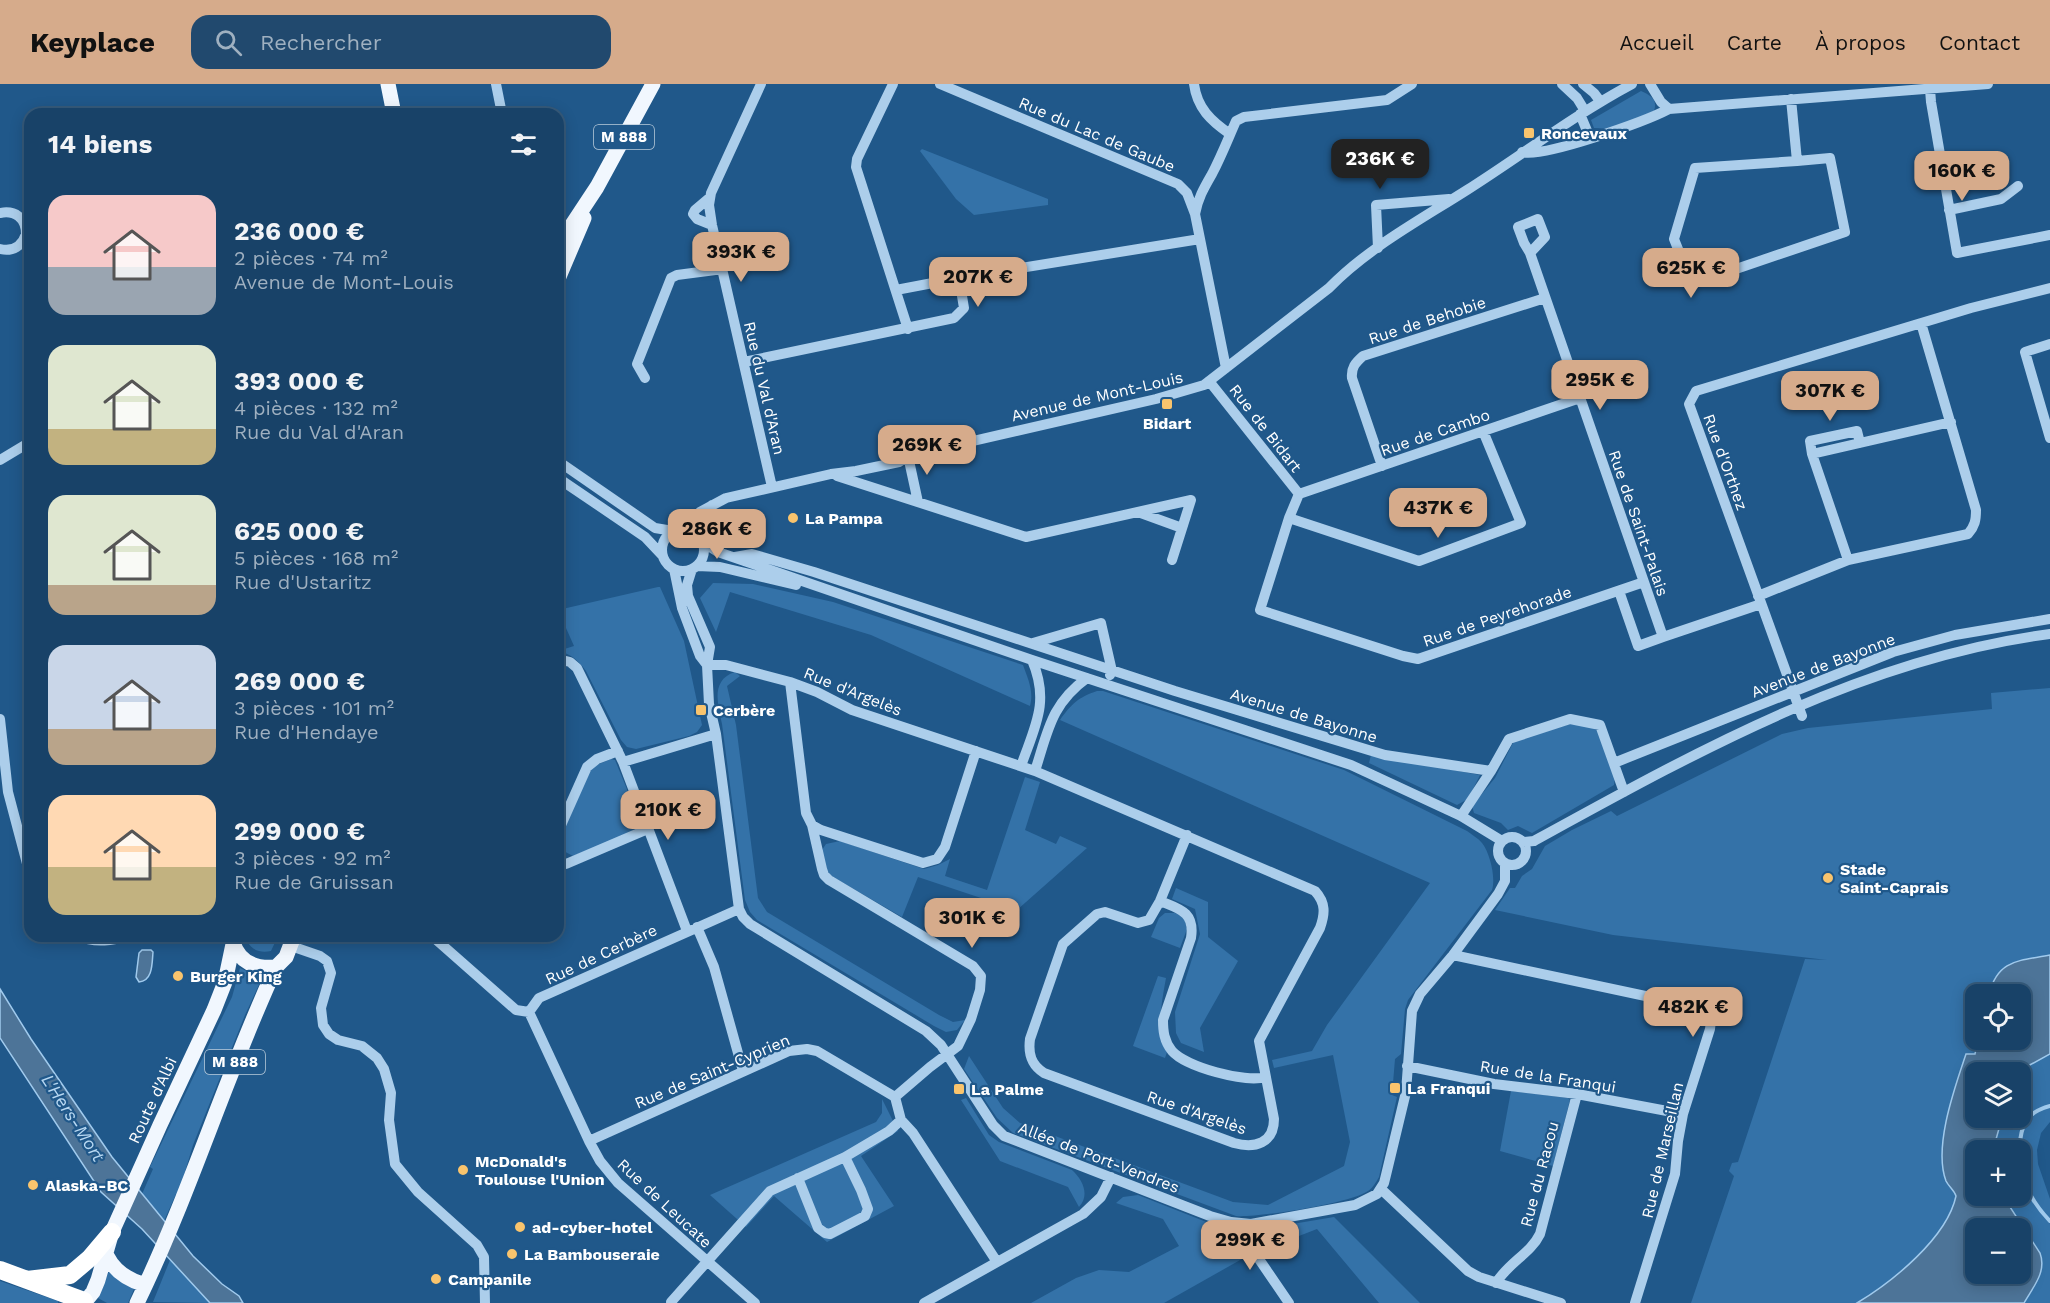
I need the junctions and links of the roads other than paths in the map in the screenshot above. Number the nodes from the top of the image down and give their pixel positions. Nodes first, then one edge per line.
1 (388, 84) edge
2 (496, 84) edge
3 (653, 84) edge
4 (760, 84) edge
5 (893, 84) edge
6 (940, 84) edge
7 (1194, 84) edge
8 (1412, 84) edge
9 (1562, 84) edge
10 (1583, 84) edge
11 (1632, 84) edge
12 (1650, 84) edge
13 (1988, 84) edge
14 (1930, 89) junction
15 (1791, 99) junction
16 (1600, 101) junction
17 (393, 108) edge
18 (501, 108) edge
19 (1669, 109) junction
20 (1582, 112) junction
21 (1230, 134) junction
22 (1594, 137) junction
23 (1522, 152) junction
24 (1797, 161) junction
25 (2018, 186) dead end
26 (597, 187) junction
27 (708, 199) junction
28 (1453, 199) junction
29 (1948, 210) junction
30 (0, 213) edge
31 (1195, 214) junction
32 (24, 225) edge
33 (712, 225) junction
34 (2050, 235) edge
35 (24, 237) edge
36 (564, 237) edge
37 (1200, 239) junction
38 (1378, 248) junction
39 (0, 249) edge
40 (1530, 253) dead end
41 (564, 265) edge
42 (723, 269) junction
43 (959, 279) junction
44 (2050, 288) edge
45 (896, 290) junction
46 (1545, 298) junction
47 (1921, 323) junction
48 (908, 328) junction
49 (2050, 344) edge
50 (744, 362) junction
51 (1226, 368) junction
52 (645, 378) dead end
53 (1209, 381) junction
54 (1580, 398) junction
55 (1951, 422) junction
56 (1484, 431) junction
57 (2050, 438) edge
58 (24, 446) edge
59 (908, 456) junction
60 (0, 460) edge
61 (564, 465) edge
62 (1382, 466) junction
63 (831, 474) junction
64 (564, 482) edge
65 (772, 488) junction
66 (1299, 494) junction
67 (918, 502) junction
68 (712, 505) junction
69 (1138, 512) junction
70 (1288, 518) junction
71 (1182, 528) junction
72 (678, 529) junction
73 (702, 541) junction
74 (662, 555) junction
75 (735, 557) junction
76 (1172, 560) dead end
77 (1848, 560) junction
78 (694, 568) junction
79 (674, 569) junction
80 (814, 572) junction
81 (1644, 582) junction
82 (803, 584) junction
83 (1619, 591) junction
84 (1759, 600) junction
85 (2050, 619) edge
86 (2050, 634) edge
87 (1663, 637) junction
88 (1032, 643) junction
89 (564, 660) edge
90 (1032, 660) junction
91 (707, 665) junction
92 (1112, 670) junction
93 (1087, 678) junction
94 (790, 682) junction
95 (1106, 684) junction
96 (1791, 692) junction
97 (1799, 712) junction
98 (0, 719) edge
99 (716, 734) junction
100 (976, 751) junction
101 (621, 756) junction
102 (1614, 763) junction
103 (1021, 766) junction
104 (1035, 771) junction
105 (1491, 771) junction
106 (1624, 792) junction
107 (1461, 816) junction
108 (564, 818) edge
109 (812, 825) junction
110 (648, 830) junction
111 (1186, 835) junction
112 (1502, 841) junction
113 (1523, 842) junction
114 (24, 852) edge
115 (564, 864) edge
116 (1505, 864) junction
117 (1160, 901) junction
118 (739, 909) junction
119 (692, 929) junction
120 (233, 942) edge
121 (234, 942) edge
122 (292, 942) edge
123 (294, 942) edge
124 (439, 942) edge
125 (1453, 955) junction
126 (276, 967) junction
127 (530, 1012) junction
128 (948, 1055) junction
129 (1407, 1066) junction
130 (743, 1071) junction
131 (1266, 1077) junction
132 (1577, 1094) junction
133 (896, 1097) junction
134 (1683, 1114) junction
135 (901, 1120) junction
136 (589, 1141) junction
137 (845, 1157) junction
138 (1111, 1177) junction
139 (798, 1178) junction
140 (1381, 1189) junction
141 (1244, 1224) junction
142 (112, 1232) junction
143 (107, 1256) junction
144 (706, 1261) junction
145 (997, 1263) junction
146 (0, 1270) edge
147 (148, 1279) junction
148 (27, 1280) junction
149 (1497, 1283) junction
150 (86, 1302) edge
151 (671, 1302) edge
152 (137, 1303) edge
153 (485, 1303) edge
154 (755, 1303) edge
155 (924, 1303) edge
156 (1289, 1303) edge
157 (1561, 1303) edge
158 (1635, 1303) edge

1 - 17 main road
2 - 18 street
3 - 26 main road, M 888
4 - 27 street, Rue du Val d'Aran
5 - 45 street
6 - 31 street, Rue du Lac de Gaube
7 - 21 street
8 - 21 street
9 - 20 street
10 - 16 street
11 - 16 street, Avenue de Mont-Louis
12 - 19 street
13 - 14 street
14 - 15 street
14 - 29 street
15 - 19 street
15 - 24 street
16 - 20 street, Avenue de Mont-Louis
19 - 22 street
20 - 22 street
20 - 23 street, Avenue de Mont-Louis
21 - 31 street
22 - 23 street
23 - 28 street, Avenue de Mont-Louis
24 - 24 street
25 - 29 street
26 - 36 main road, M 888
26 - 41 main road, M 888
27 - 33 street, Rue du Val d'Aran
27 - 33 street, Rue du Val d'Aran
28 - 38 street, Avenue de Mont-Louis
28 - 38 street, Avenue de Mont-Louis
29 - 34 street
30 - 32 street
31 - 37 street, Rue du Lac de Gaube
33 - 42 street, Rue du Val d'Aran
35 - 39 street
37 - 43 street
37 - 51 street, Rue du Lac de Gaube
38 - 51 street, Avenue de Mont-Louis
40 - 46 street, Rue de Saint-Palais
42 - 50 street, Rue du Val d'Aran
42 - 52 street
43 - 45 street
43 - 48 street
44 - 47 street, Rue d'Orthez
45 - 48 street
46 - 54 street, Rue de Saint-Palais
46 - 62 street, Rue de Behobie
47 - 55 street
47 - 84 street, Rue d'Orthez
48 - 50 street
49 - 57 street
50 - 65 street, Rue du Val d'Aran
51 - 53 street, Avenue de Mont-Louis
53 - 59 street, Avenue de Mont-Louis
53 - 66 street, Rue de Bidart
54 - 56 street, Rue de Cambo
54 - 81 street, Rue de Saint-Palais
55 - 77 street
55 - 77 street
56 - 62 street, Rue de Cambo
56 - 70 street
58 - 60 street
59 - 63 street, Avenue de Mont-Louis
59 - 67 street
61 - 72 street
62 - 66 street, Rue de Cambo
63 - 65 street, Avenue de Mont-Louis
63 - 67 street
64 - 74 street
65 - 68 street, Avenue de Mont-Louis
66 - 70 street, Rue de Peyrehorade
67 - 69 street
68 - 72 street, Avenue de Mont-Louis
68 - 73 street
69 - 71 street
69 - 71 street
70 - 83 street, Rue de Peyrehorade
71 - 76 street
72 - 73 street
72 - 74 street
73 - 75 street, Avenue de Bayonne
73 - 78 street
74 - 79 street
75 - 80 street, Avenue de Bayonne
75 - 82 street, Avenue de Bayonne
77 - 84 street
78 - 79 street
78 - 82 street, Avenue de Bayonne
78 - 91 street
79 - 91 street
80 - 82 street
80 - 88 street, Avenue de Bayonne
81 - 83 street, Rue de Peyrehorade
81 - 87 street, Rue de Saint-Palais
82 - 90 street, Avenue de Bayonne
83 - 87 street
84 - 87 street
84 - 96 street, Rue d'Orthez
85 - 96 street, Avenue de Bayonne
86 - 97 street, Avenue de Bayonne
88 - 92 street, Avenue de Bayonne
88 - 92 street
89 - 101 street
90 - 93 street, Avenue de Bayonne
90 - 103 street
91 - 94 street, Rue d'Argelès
91 - 99 street
92 - 95 street
92 - 105 street, Avenue de Bayonne
93 - 95 street, Avenue de Bayonne
93 - 104 street
94 - 100 street, Rue d'Argelès
94 - 109 street
95 - 107 street, Avenue de Bayonne
96 - 97 street, Rue d'Orthez
96 - 102 street, Avenue de Bayonne
97 - 106 street, Avenue de Bayonne
98 - 114 street
99 - 101 street
99 - 118 street
100 - 103 street, Rue d'Argelès
100 - 109 street
101 - 108 street
101 - 110 street
102 - 105 street
102 - 106 street
103 - 104 street, Rue d'Argelès
104 - 111 street, Rue d'Argelès
105 - 107 street
106 - 113 street, Avenue de Bayonne
107 - 112 street, Avenue de Bayonne
109 - 128 street
110 - 115 street
110 - 119 street
111 - 117 street, Rue d'Argelès
111 - 131 street, Rue d'Argelès
112 - 113 street
112 - 116 street
113 - 116 street
116 - 125 street
117 - 131 street
117 - 131 street, Rue d'Argelès
118 - 119 street, Rue de Cerbère
118 - 128 street, Allée de Port-Vendres
119 - 127 street, Rue de Cerbère
119 - 130 street
120 - 142 main road, Route d'Albi / M 888
121 - 126 main road
122 - 126 main road
123 - 153 street
124 - 127 street
125 - 129 street
125 - 134 street, Rue de Marseillan
126 - 147 main road, M 888
127 - 136 street, Rue de Leucate
128 - 133 street
128 - 138 street, Allée de Port-Vendres
129 - 132 street, Rue de la Franqui
129 - 140 street
130 - 133 street, Rue de Saint-Cyprien
130 - 136 street, Rue de Saint-Cyprien
132 - 134 street, Rue de la Franqui
132 - 149 street, Rue du Racou
133 - 135 street
134 - 158 street, Rue de Marseillan
135 - 137 street
135 - 145 street
136 - 144 street, Rue de Leucate
137 - 139 street
137 - 139 street
138 - 141 street, Allée de Port-Vendres
138 - 145 street
139 - 144 street
140 - 141 street, Allée de Port-Vendres
140 - 149 street
141 - 156 street
142 - 143 main road, Route d'Albi / M 888
142 - 148 highway
143 - 147 main road
143 - 150 main road, Route d'Albi / M 888
144 - 151 street
144 - 154 street, Rue de Leucate
145 - 155 street
146 - 148 highway
147 - 152 main road, M 888
148 - 150 highway
149 - 157 street

